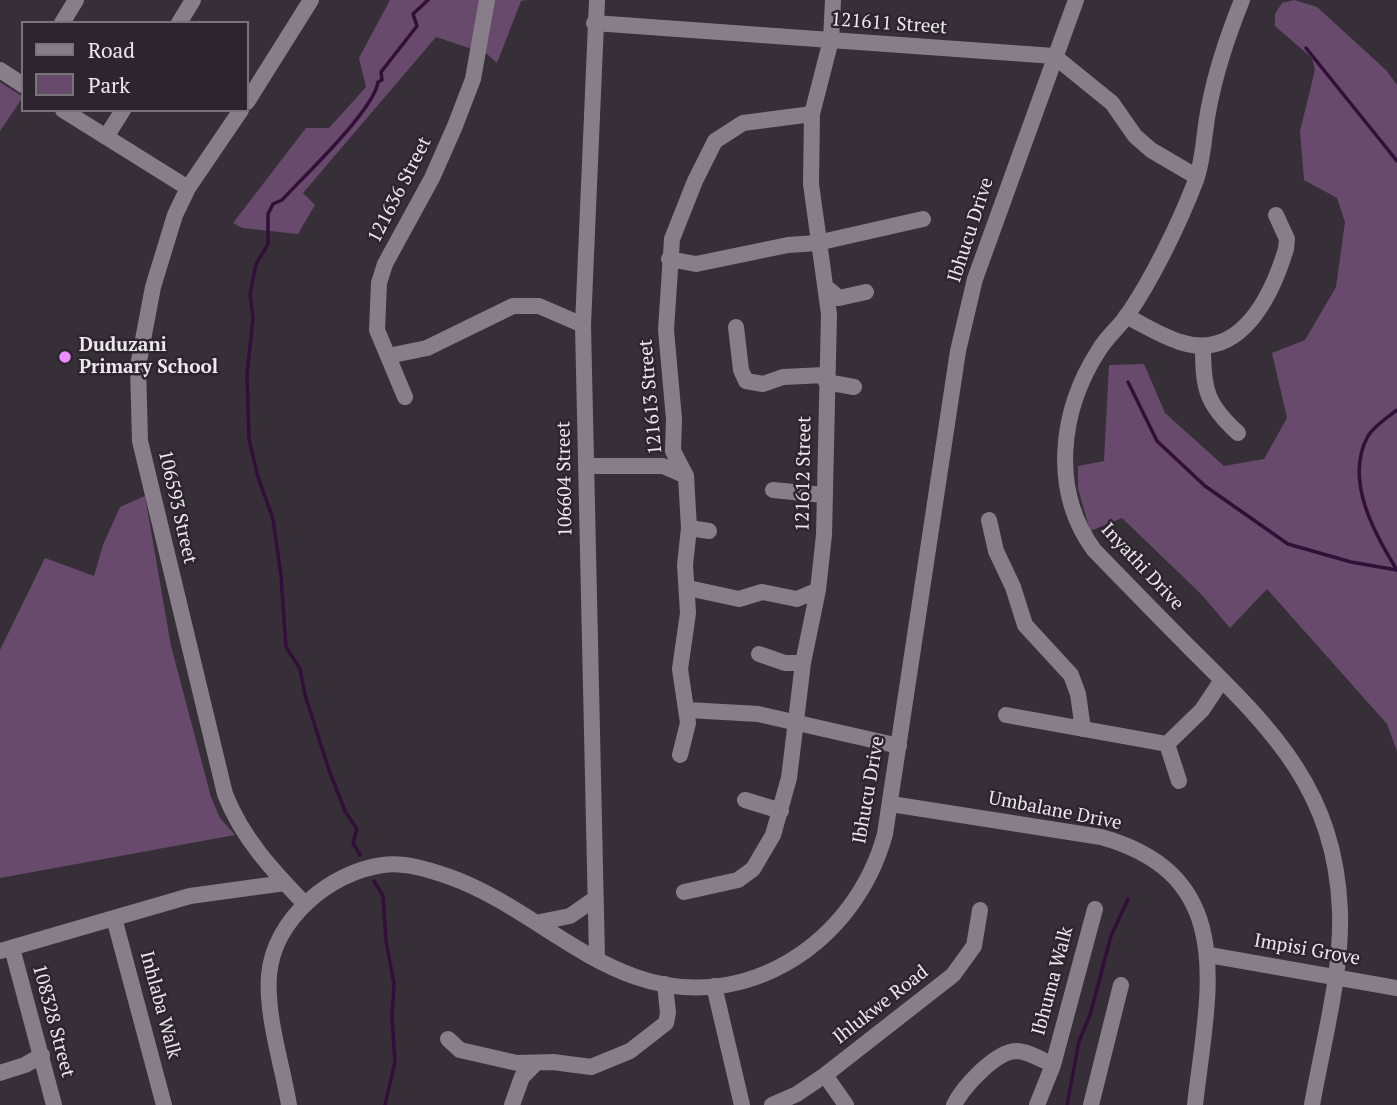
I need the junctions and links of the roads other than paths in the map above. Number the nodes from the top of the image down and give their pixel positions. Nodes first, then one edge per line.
1 (76, 0) edge
2 (193, 0) edge
3 (311, 0) edge
4 (487, 0) edge
5 (597, 0) edge
6 (833, 0) edge
7 (1076, 0) edge
8 (1242, 0) edge
9 (63, 21) edge
10 (180, 21) edge
11 (594, 23) junction
12 (831, 40) junction
13 (1054, 56) junction
14 (0, 70) edge
15 (21, 83) edge
16 (248, 100) edge
17 (66, 112) edge
18 (122, 112) edge
19 (240, 112) edge
20 (812, 114) junction
21 (106, 137) junction
22 (1197, 177) junction
23 (188, 188) junction
24 (1276, 215) dead end
25 (923, 219) dead end
26 (817, 243) junction
27 (669, 259) junction
28 (827, 288) junction
29 (866, 292) dead end
30 (1126, 316) junction
31 (583, 325) junction
32 (736, 327) dead end
33 (1203, 346) junction
34 (388, 356) junction
35 (826, 378) junction
36 (854, 387) dead end
37 (405, 397) dead end
38 (1238, 433) dead end
39 (673, 451) junction
40 (587, 466) junction
41 (663, 466) junction
42 (686, 476) junction
43 (773, 490) dead end
44 (824, 495) junction
45 (989, 520) dead end
46 (689, 528) junction
47 (709, 531) dead end
48 (688, 588) junction
49 (818, 590) junction
50 (759, 654) dead end
51 (803, 663) junction
52 (1222, 680) junction
53 (688, 710) junction
54 (1006, 715) dead end
55 (795, 722) junction
56 (1083, 729) junction
57 (1167, 744) junction
58 (899, 746) junction
59 (680, 755) dead end
60 (1180, 781) dead end
61 (745, 800) dead end
62 (891, 804) junction
63 (781, 811) junction
64 (285, 883) junction
65 (684, 891) dead end
66 (593, 900) junction
67 (306, 904) junction
68 (1095, 909) dead end
69 (980, 910) dead end
70 (114, 918) junction
71 (540, 922) junction
72 (6, 949) edge
73 (1209, 955) junction
74 (597, 958) junction
75 (1335, 976) junction
76 (665, 984) junction
77 (1121, 985) dead end
78 (714, 986) junction
79 (1397, 988) edge
80 (448, 1039) dead end
81 (42, 1055) junction
82 (536, 1063) junction
83 (1053, 1065) junction
84 (0, 1073) edge
85 (825, 1075) junction
86 (54, 1105) edge
87 (164, 1105) edge
88 (289, 1105) edge
89 (512, 1105) edge
90 (742, 1105) edge
91 (772, 1105) edge
92 (846, 1105) edge
93 (954, 1105) edge
94 (1037, 1105) edge
95 (1091, 1105) edge
96 (1195, 1105) edge
97 (1312, 1105) edge

1 - 9 street
2 - 10 street
3 - 16 street
4 - 34 street, 121636 Street
5 - 11 street, 106604 Street
6 - 12 street, 121612 Street
7 - 13 street, Ibhucu Drive
8 - 22 street, Inyathi Drive
11 - 12 street, 121611 Street
11 - 31 street, 106604 Street
12 - 13 street, 121611 Street
12 - 20 street, 121612 Street
13 - 22 street
13 - 58 street, Ibhucu Drive
14 - 15 street
17 - 21 street
18 - 21 street
19 - 23 street, 106593 Street
20 - 26 street, 121612 Street
20 - 27 street, 121613 Street
21 - 23 street
22 - 30 street, Inyathi Drive
23 - 64 street, 106593 Street
24 - 33 street
25 - 26 street
26 - 27 street
26 - 28 street, 121612 Street
27 - 39 street, 121613 Street
28 - 29 street
28 - 35 street, 121612 Street
30 - 33 street
30 - 52 street, Inyathi Drive
31 - 34 street
31 - 40 street, 106604 Street
32 - 35 street
33 - 38 street
34 - 37 street, 121636 Street
35 - 36 street
35 - 44 street, 121612 Street
39 - 41 street
39 - 42 street, 121613 Street
40 - 41 street
40 - 66 street, 106604 Street
41 - 42 street
42 - 46 street, 121613 Street
43 - 44 street
44 - 49 street, 121612 Street
45 - 56 street
46 - 47 street
46 - 48 street, 121613 Street
48 - 49 street
48 - 53 street, 121613 Street
49 - 51 street, 121612 Street
50 - 51 street
51 - 55 street, 121612 Street
52 - 57 street
52 - 75 street, Inyathi Drive
53 - 55 street
53 - 59 street, 121613 Street
54 - 56 street
55 - 58 street
55 - 63 street, 121612 Street
56 - 57 street
57 - 60 street
58 - 62 street, Ibhucu Drive
61 - 63 street
62 - 73 street, Umbalane Drive
62 - 78 street, Ibhucu Drive
63 - 65 street, 121612 Street
64 - 67 street, 106593 Street
64 - 70 street
66 - 71 street
66 - 74 street, 106604 Street
67 - 71 street, Ibhucu Drive
67 - 88 street, Ibhucu Drive
68 - 83 street, Ibhuma Walk
69 - 85 street, Ihlukwe Road
70 - 72 street
70 - 87 street, Inhlaba Walk
71 - 74 street, Ibhucu Drive
72 - 81 street, 108328 Street
73 - 75 street, Impisi Grove
73 - 96 street, Umbalane Drive
74 - 76 street, Ibhucu Drive
75 - 79 street, Impisi Grove
75 - 97 street, Inyathi Drive
76 - 78 street, Ibhucu Drive
76 - 82 street
77 - 95 street
78 - 90 street
80 - 82 street
81 - 84 street
81 - 86 street, 108328 Street
82 - 89 street
83 - 93 street, Ibhuma Walk
83 - 94 street, Ibhuma Walk
85 - 91 street, Ihlukwe Road
85 - 92 street

